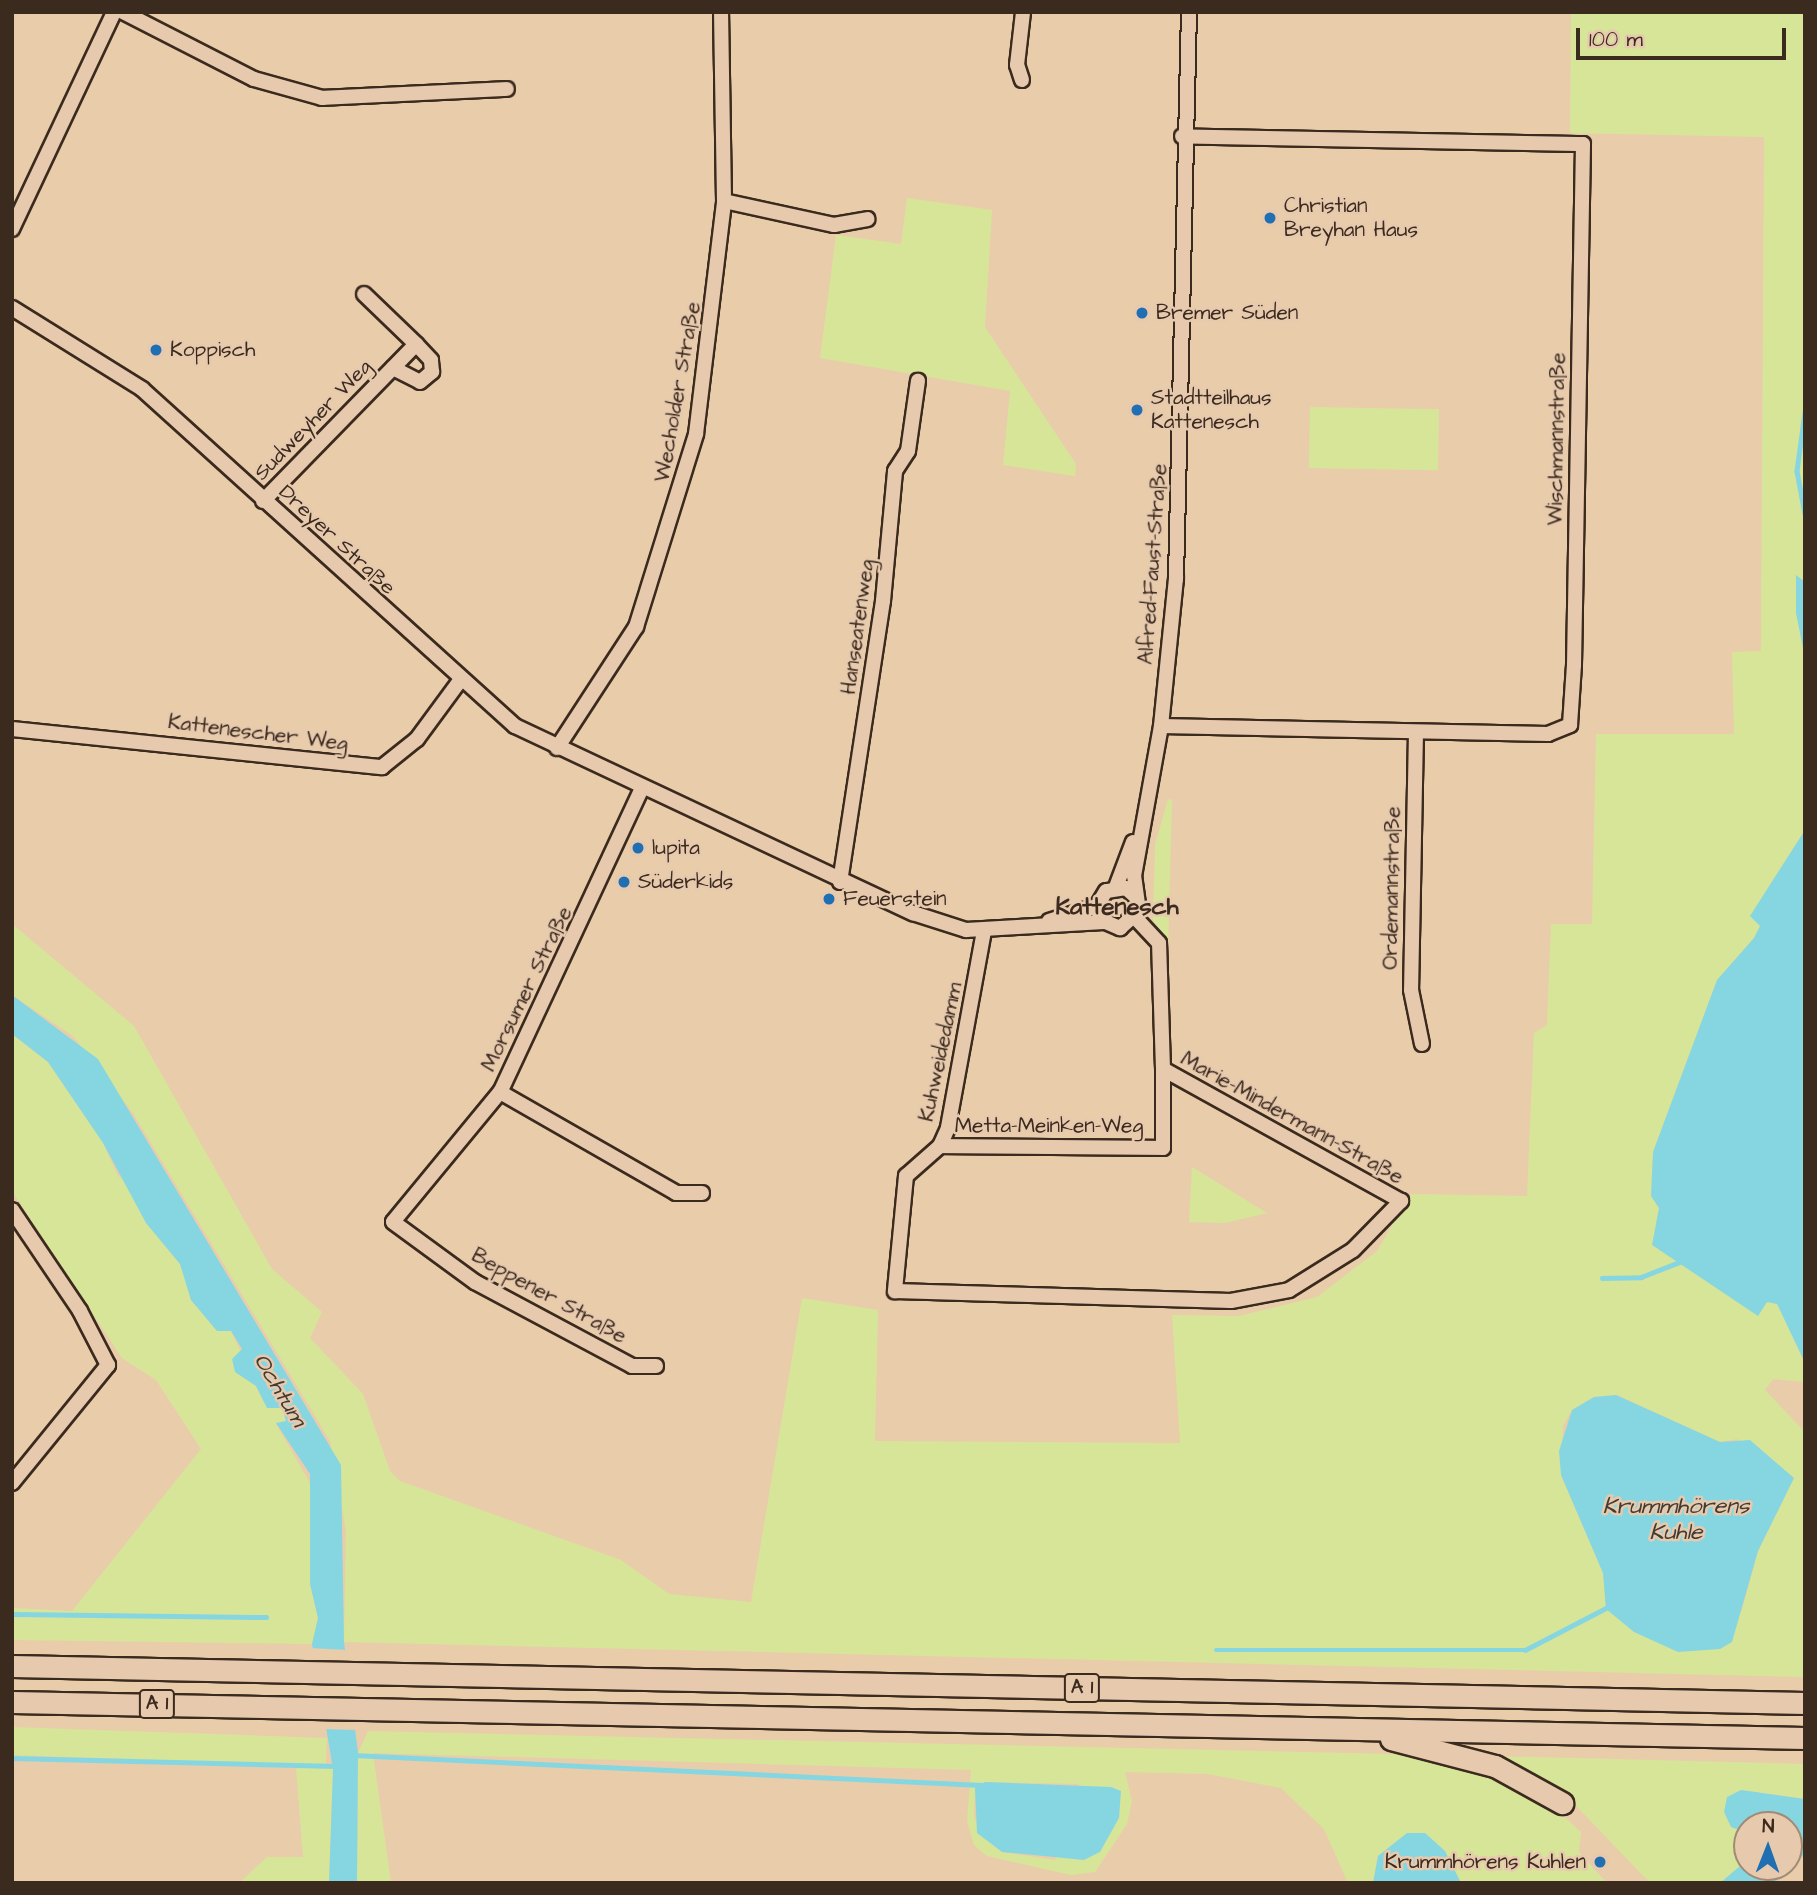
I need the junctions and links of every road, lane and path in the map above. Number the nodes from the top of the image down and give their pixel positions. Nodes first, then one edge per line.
1 (114, 12) edge
2 (123, 12) edge
3 (721, 12) edge
4 (1023, 12) edge
5 (1189, 12) edge
6 (1022, 80) dead end
7 (508, 89) dead end
8 (1182, 136) junction
9 (723, 201) junction
10 (867, 219) dead end
11 (12, 229) edge
12 (364, 295) dead end
13 (12, 308) edge
14 (416, 344) junction
15 (393, 368) junction
16 (918, 381) dead end
17 (263, 501) junction
18 (459, 682) junction
19 (1161, 726) junction
20 (12, 729) edge
21 (1416, 732) junction
22 (557, 748) junction
23 (642, 788) junction
24 (1141, 822) junction
25 (840, 882) junction
26 (1116, 887) junction
27 (1136, 897) junction
28 (1097, 906) junction
29 (1136, 918) junction
30 (1104, 922) junction
31 (1019, 928) junction
32 (984, 930) junction
33 (1422, 1044) dead end
34 (1163, 1069) junction
35 (500, 1092) junction
36 (940, 1146) junction
37 (702, 1194) dead end
38 (12, 1210) edge
39 (393, 1222) joint
40 (895, 1291) joint
41 (656, 1366) dead end
42 (12, 1483) edge
43 (12, 1667) edge
44 (12, 1702) edge
45 (1805, 1703) edge
46 (1348, 1729) junction
47 (1805, 1738) edge
48 (1562, 1803) dead end

1 - 11 street
2 - 7 street
3 - 9 street, Wecholder Straße
4 - 6 street
5 - 8 street, Alfred-Faust-Straße
8 - 19 street, Alfred-Faust-Straße
8 - 21 street, Wischmannstraße
9 - 10 street
9 - 22 street, Wecholder Straße
12 - 14 street, Sudweyher Weg
13 - 17 street, Dreyer Straße
14 - 15 street, Sudweyher Weg
14 - 15 street, Sudweyher Weg
15 - 17 street, Sudweyher Weg
16 - 25 street, Hanseatenweg
17 - 18 street, Dreyer Straße
18 - 20 street, Kattenescher Weg
18 - 22 street, Dreyer Straße
19 - 21 street, Wischmannstraße
19 - 24 street, Alfred-Faust-Straße
21 - 33 street, Ordemannstraße
22 - 23 street, Dreyer Straße
23 - 25 street, Alfred-Faust-Straße
23 - 35 street, Morsumer Straße
24 - 26 street, Alfred-Faust-Straße
24 - 27 street, Alfred-Faust-Straße
25 - 32 street, Alfred-Faust-Straße
26 - 27 street
26 - 28 street, Alfred-Faust-Straße
27 - 29 street, Alfred-Faust-Straße
28 - 30 street
28 - 31 street, Alfred-Faust-Straße
29 - 30 street, Alfred-Faust-Straße
29 - 34 street, Marie-Mindermann-Straße
30 - 31 street, Alfred-Faust-Straße
31 - 32 street, Alfred-Faust-Straße
32 - 36 street, Kuhweidedamm
34 - 36 street, Metta-Meinken-Weg
34 - 40 street, Marie-Mindermann-Straße
35 - 37 street
35 - 39 street, Morsumer Straße
36 - 40 street, Kuhweidedamm
38 - 42 street
39 - 41 street, Beppener Straße
43 - 45 highway, A 1
44 - 46 highway, A 1
46 - 47 highway, A 1
46 - 48 highway

